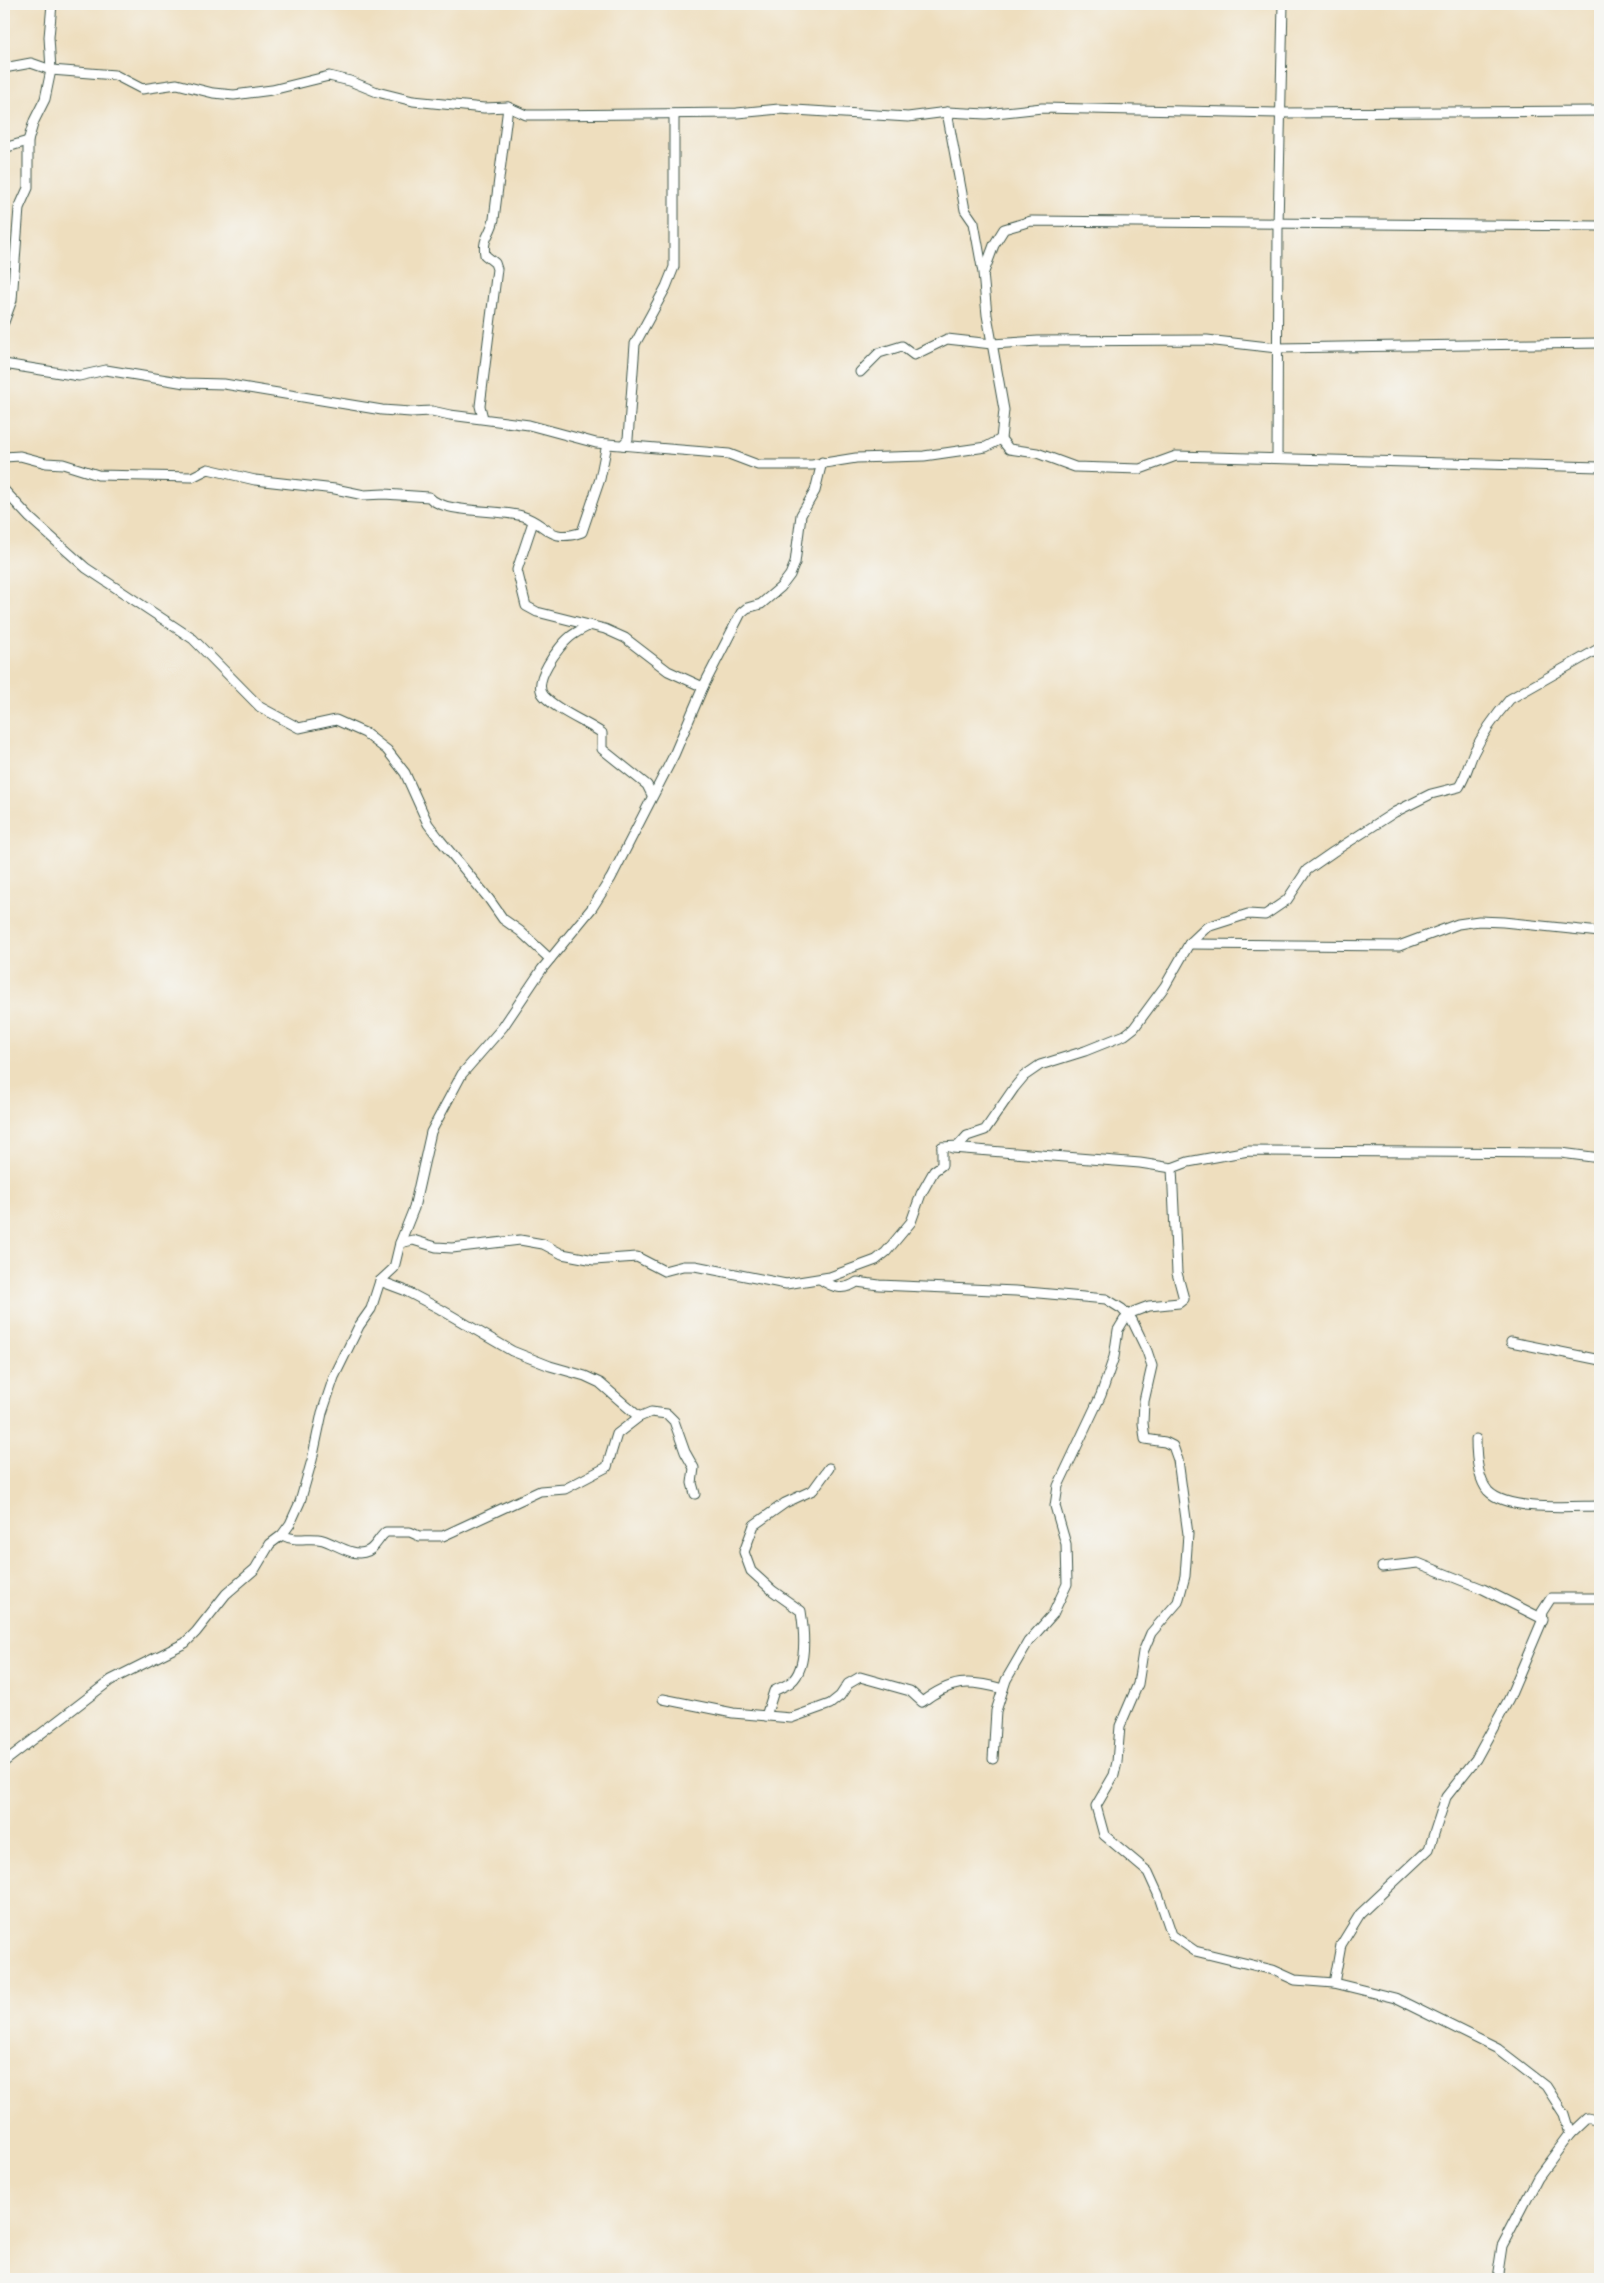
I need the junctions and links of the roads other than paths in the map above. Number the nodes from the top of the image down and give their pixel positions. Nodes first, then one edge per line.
1 (52, 4) edge
2 (1283, 4) edge
3 (4, 68) edge
4 (51, 70) junction
5 (508, 107) junction
6 (947, 112) junction
7 (1600, 112) edge
8 (1280, 113) junction
9 (674, 114) junction
10 (28, 141) junction
11 (4, 148) edge
12 (1278, 225) junction
13 (1600, 226) edge
14 (983, 273) junction
15 (4, 322) edge
16 (1600, 343) edge
17 (992, 344) junction
18 (1277, 348) junction
19 (4, 364) edge
20 (860, 372) dead end
21 (483, 418) junction
22 (1001, 439) junction
23 (606, 444) junction
24 (623, 445) junction
25 (4, 457) edge
26 (1276, 458) junction
27 (822, 462) junction
28 (1600, 467) edge
29 (4, 490) edge
30 (533, 522) junction
31 (590, 625) junction
32 (1600, 648) edge
33 (703, 687) junction
34 (652, 795) junction
35 (1600, 932) edge
36 (1188, 944) junction
37 (550, 959) junction
38 (942, 1147) junction
39 (1600, 1158) edge
40 (1172, 1168) junction
41 (400, 1243) junction
42 (820, 1279) junction
43 (380, 1281) junction
44 (1128, 1316) junction
45 (1512, 1342) dead end
46 (1600, 1360) edge
47 (639, 1417) junction
48 (1476, 1439) dead end
49 (829, 1468) dead end
50 (695, 1494) dead end
51 (1600, 1506) edge
52 (282, 1535) junction
53 (1382, 1567) dead end
54 (1600, 1598) edge
55 (1541, 1618) junction
56 (1003, 1689) junction
57 (663, 1698) dead end
58 (766, 1716) junction
59 (993, 1759) dead end
60 (4, 1762) edge
61 (1334, 1983) junction
62 (1600, 2121) edge
63 (1570, 2134) junction
64 (1497, 2279) edge

1 - 4 street
2 - 8 street
3 - 4 street
4 - 5 street
4 - 10 street
5 - 9 street
5 - 21 street
6 - 8 street
6 - 9 street
6 - 14 street
7 - 8 street
8 - 12 street
9 - 24 street
10 - 11 street
10 - 15 street
12 - 13 street
12 - 14 street
12 - 18 street
14 - 17 street
16 - 18 street
17 - 18 street
17 - 20 street
17 - 22 street
18 - 26 street
19 - 21 street
21 - 23 street
22 - 26 street
22 - 27 street
23 - 24 street
23 - 30 street
24 - 27 street
25 - 30 street
26 - 28 street
27 - 33 street
29 - 37 street
30 - 31 street
31 - 33 street
31 - 34 street
32 - 36 street
33 - 34 street
34 - 37 street
35 - 36 street
36 - 38 street
37 - 41 street
38 - 40 street
38 - 42 street
39 - 40 street
40 - 44 street
41 - 42 street
41 - 43 street
42 - 44 street
43 - 47 street
43 - 52 street
44 - 56 street
44 - 61 street
45 - 46 street
47 - 50 street
47 - 52 street
48 - 51 street
49 - 58 street
52 - 60 street
53 - 55 street
54 - 55 street
55 - 61 street
56 - 58 street
56 - 59 street
57 - 58 street
61 - 63 street
62 - 63 street
63 - 64 street

